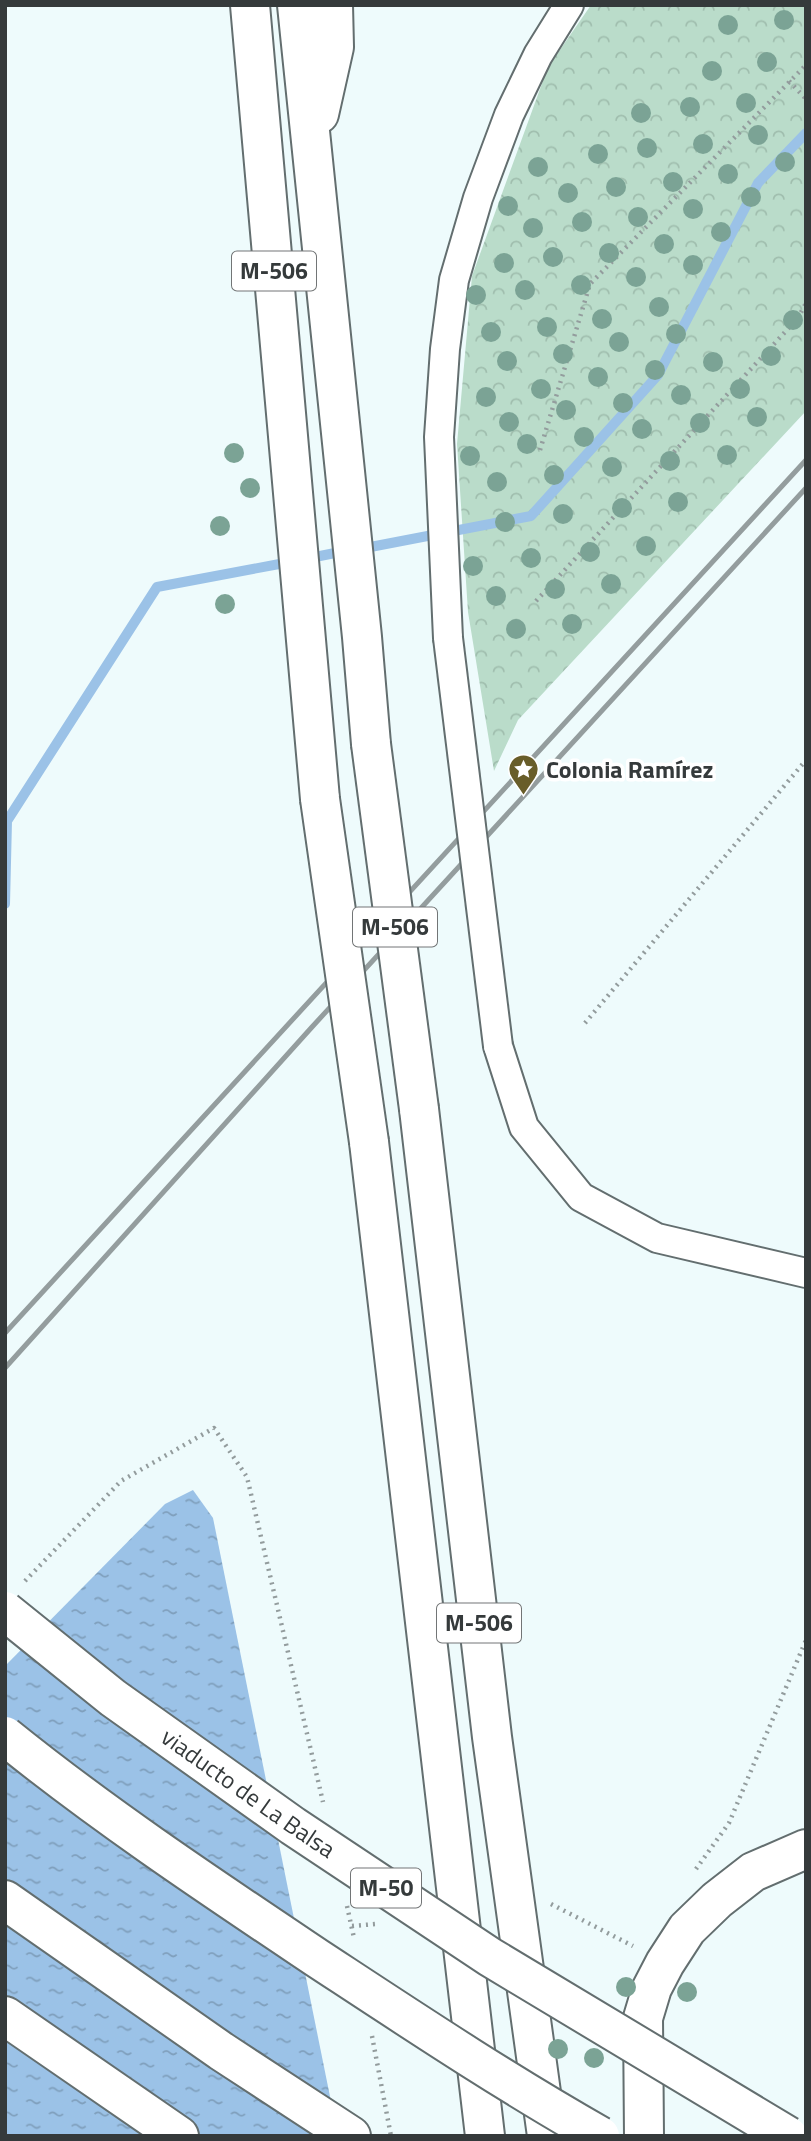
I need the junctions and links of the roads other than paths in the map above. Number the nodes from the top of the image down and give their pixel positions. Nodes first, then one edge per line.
1 (250, 5) edge
2 (297, 5) edge
3 (333, 5) edge
4 (569, 5) edge
5 (312, 146) junction
6 (806, 1273) edge
7 (14, 1597) edge
8 (5, 1736) edge
9 (806, 1849) edge
10 (5, 1900) edge
11 (5, 2016) edge
12 (178, 2136) edge
13 (351, 2136) edge
14 (485, 2136) edge
15 (547, 2136) edge
16 (600, 2136) edge
17 (644, 2136) edge
18 (788, 2136) edge

1 - 14 highway, M-506, bridge
2 - 5 highway, M-506
3 - 5 highway
4 - 6 street, bridge
5 - 15 highway, M-506, bridge
7 - 18 highway, viaducto de La Balsa / M-50, bridge
8 - 16 highway, bridge
9 - 17 highway
10 - 13 highway
11 - 12 highway

